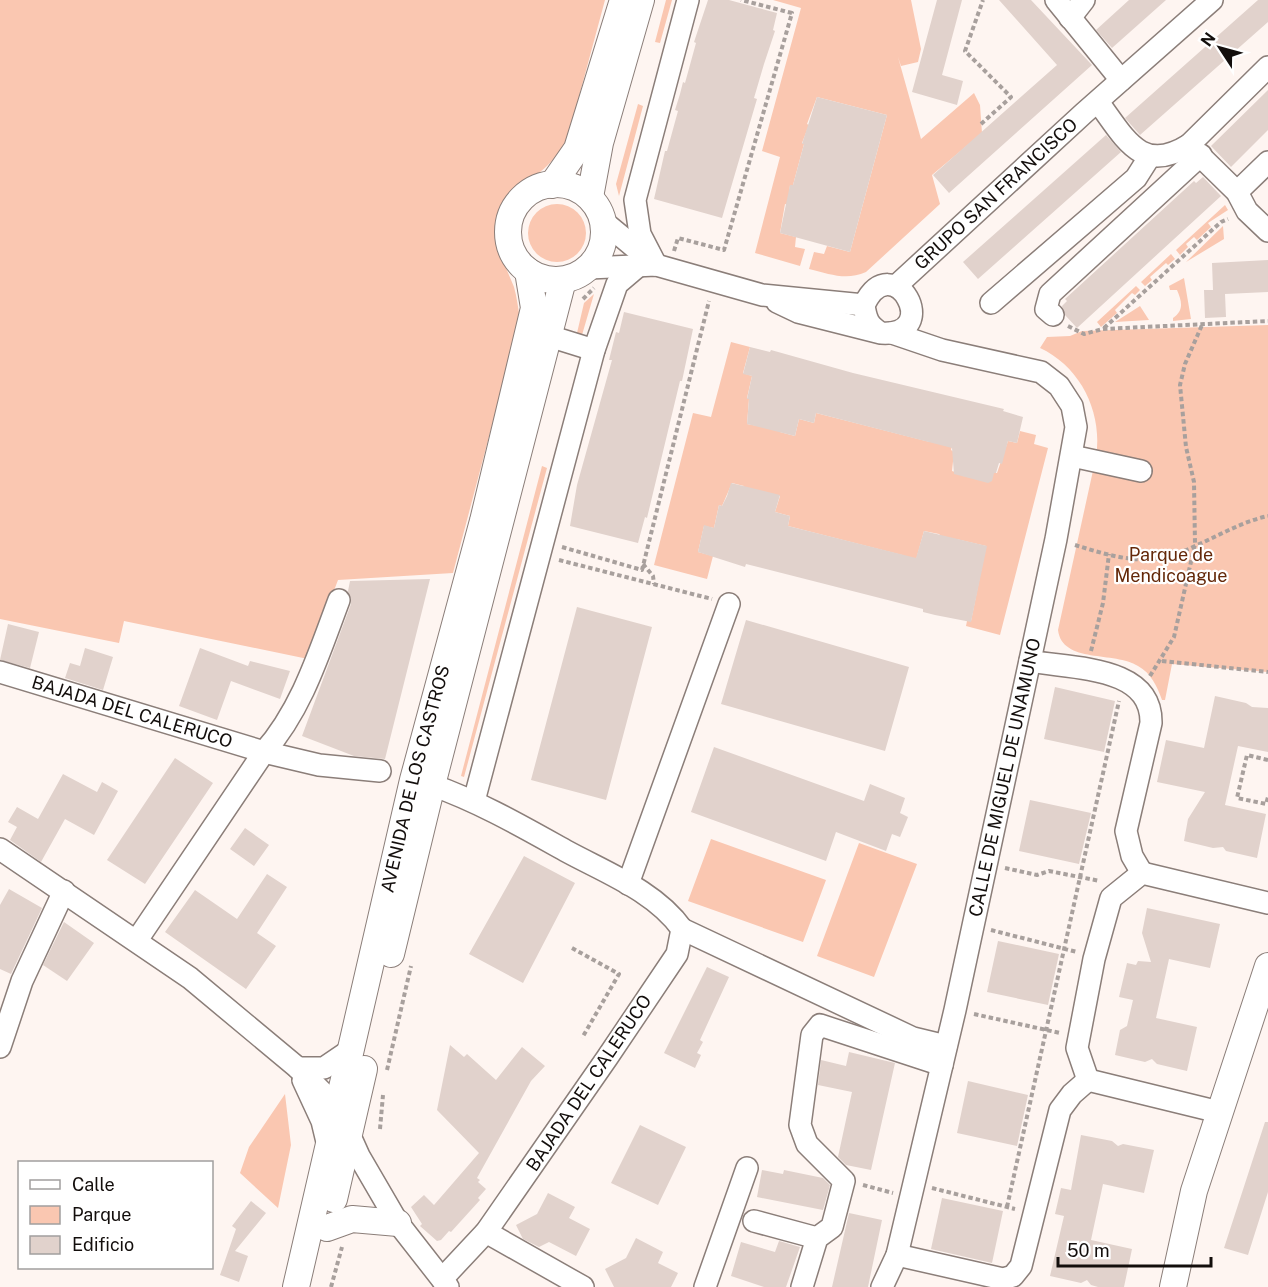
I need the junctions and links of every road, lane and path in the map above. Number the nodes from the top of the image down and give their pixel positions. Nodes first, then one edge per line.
1 (623, 0) edge
2 (641, 0) edge
3 (687, 0) edge
4 (741, 0) edge
5 (983, 0) edge
6 (1056, 0) edge
7 (1084, 0) edge
8 (1212, 0) edge
9 (1070, 18) junction
10 (1268, 67) edge
11 (1121, 80) junction
12 (1098, 102) junction
13 (981, 124) dead end
14 (1195, 150) junction
15 (1150, 156) junction
16 (1268, 162) edge
17 (552, 185) junction
18 (1237, 192) junction
19 (590, 197) junction
20 (1247, 210) junction
21 (604, 222) junction
22 (1268, 231) edge
23 (654, 266) junction
24 (589, 268) junction
25 (528, 271) junction
26 (563, 280) junction
27 (896, 286) junction
28 (762, 295) junction
29 (701, 298) dead end
30 (991, 303) dead end
31 (864, 305) junction
32 (912, 311) junction
33 (1053, 315) joint
34 (1268, 321) edge
35 (1202, 325) junction
36 (1103, 329) junction
37 (886, 333) junction
38 (549, 336) junction
39 (594, 350) junction
40 (942, 350) junction
41 (1072, 456) junction
42 (1142, 471) dead end
43 (1268, 516) edge
44 (1056, 538) junction
45 (1195, 544) junction
46 (540, 548) junction
47 (1109, 554) junction
48 (643, 564) junction
49 (654, 584) junction
50 (339, 600) dead end
51 (1098, 601) dead end
52 (1103, 603) junction
53 (729, 604) joint
54 (1030, 661) junction
55 (1162, 661) junction
56 (1086, 670) junction
57 (0, 672) edge
58 (1268, 672) edge
59 (1132, 684) junction
60 (264, 752) junction
61 (1268, 760) edge
62 (380, 771) dead end
63 (432, 785) junction
64 (1268, 797) edge
65 (474, 801) junction
66 (0, 849) edge
67 (986, 864) junction
68 (1142, 873) junction
69 (1078, 877) junction
70 (628, 884) junction
71 (64, 891) junction
72 (1268, 903) edge
73 (973, 926) junction
74 (682, 929) junction
75 (137, 940) junction
76 (572, 948) dead end
77 (1064, 948) junction
78 (1095, 956) junction
79 (1268, 966) edge
80 (955, 1010) junction
81 (1045, 1030) junction
82 (1079, 1037) junction
83 (582, 1038) dead end
84 (0, 1047) edge
85 (352, 1049) junction
86 (944, 1055) junction
87 (298, 1068) junction
88 (1088, 1080) junction
89 (338, 1107) junction
90 (1220, 1112) junction
91 (339, 1141) junction
92 (747, 1168) dead end
93 (332, 1172) junction
94 (914, 1184) junction
95 (378, 1189) junction
96 (1007, 1207) junction
97 (1034, 1214) junction
98 (754, 1221) dead end
99 (398, 1223) junction
100 (486, 1232) junction
101 (337, 1234) junction
102 (817, 1238) junction
103 (897, 1256) junction
104 (1020, 1281) edge
105 (445, 1283) edge
106 (296, 1287) edge
107 (312, 1287) edge
108 (331, 1287) edge
109 (583, 1287) edge
110 (705, 1287) edge
111 (802, 1287) edge
112 (882, 1287) edge
113 (1173, 1287) edge

1 - 17 main road
2 - 19 main road
3 - 23 street
4 - 23 path
5 - 13 path
6 - 9 street
7 - 9 street
8 - 11 street, GRUPO SAN FRANCISCO
9 - 11 street
10 - 14 street
11 - 12 street, GRUPO SAN FRANCISCO
12 - 15 street
12 - 27 street, GRUPO SAN FRANCISCO
14 - 15 street
14 - 18 street
14 - 33 street
15 - 30 street
16 - 18 street
17 - 19 main road
17 - 25 main road
18 - 20 street
19 - 21 main road
20 - 22 street
20 - 36 path
21 - 23 street, CALLE DE MIGUEL DE UNAMUNO
21 - 24 main road
23 - 24 street, CALLE DE MIGUEL DE UNAMUNO
23 - 28 street, CALLE DE MIGUEL DE UNAMUNO
23 - 39 street
24 - 26 main road
25 - 26 main road
25 - 85 main road, AVENIDA DE LOS CASTROS
26 - 38 main road, AVENIDA DE LOS CASTROS
27 - 31 street
27 - 32 street
28 - 31 street, CALLE DE MIGUEL DE UNAMUNO
28 - 37 street, CALLE DE MIGUEL DE UNAMUNO
29 - 48 path
31 - 37 street
32 - 37 street
32 - 40 street
33 - 36 path
34 - 35 path
35 - 36 path
35 - 45 path
37 - 40 street, CALLE DE MIGUEL DE UNAMUNO
38 - 39 street
38 - 63 main road, AVENIDA DE LOS CASTROS
39 - 46 street
40 - 41 street, CALLE DE MIGUEL DE UNAMUNO
41 - 42 street
41 - 44 street, CALLE DE MIGUEL DE UNAMUNO
43 - 45 path
44 - 47 path
44 - 54 street, CALLE DE MIGUEL DE UNAMUNO
45 - 47 path
45 - 55 path
46 - 48 path
46 - 49 path
46 - 65 street
47 - 52 path
48 - 49 path
49 - 53 path
50 - 60 street
51 - 52 path
52 - 56 path
53 - 70 street
54 - 56 street
54 - 67 street, CALLE DE MIGUEL DE UNAMUNO
55 - 58 path
55 - 59 path
56 - 59 street
57 - 60 street, BAJADA DEL CALERUCO
59 - 68 street
59 - 69 path
60 - 62 street, BAJADA DEL CALERUCO
60 - 75 street
61 - 64 path
63 - 65 street
63 - 91 main road, AVENIDA DE LOS CASTROS
65 - 70 street
66 - 71 street, BAJADA DEL CALERUCO
67 - 69 path
67 - 73 street, CALLE DE MIGUEL DE UNAMUNO
68 - 72 street
68 - 78 street
69 - 77 path
70 - 74 street
71 - 75 street, BAJADA DEL CALERUCO
71 - 84 street
73 - 77 path
73 - 80 street, CALLE DE MIGUEL DE UNAMUNO
74 - 86 street
74 - 100 street, BAJADA DEL CALERUCO
75 - 87 street, BAJADA DEL CALERUCO
76 - 83 path
77 - 78 path
77 - 81 path
78 - 82 street
79 - 90 main road
80 - 81 path
80 - 86 street, CALLE DE MIGUEL DE UNAMUNO
81 - 82 path
81 - 96 path
82 - 88 street
85 - 87 street
85 - 89 main road, AVENIDA DE LOS CASTROS
86 - 94 street, CALLE DE MIGUEL DE UNAMUNO
86 - 102 street
87 - 89 street, BAJADA DEL CALERUCO
87 - 91 street, BAJADA DEL CALERUCO
88 - 90 street
88 - 97 street
89 - 91 main road, AVENIDA DE LOS CASTROS
90 - 113 main road
91 - 93 main road, AVENIDA DE LOS CASTROS
91 - 95 street, BAJADA DEL CALERUCO
92 - 110 street
93 - 95 street, BAJADA DEL CALERUCO
93 - 101 main road, AVENIDA DE LOS CASTROS
93 - 106 main road, AVENIDA DE LOS CASTROS
94 - 96 path
94 - 103 street, CALLE DE MIGUEL DE UNAMUNO
95 - 99 street, BAJADA DEL CALERUCO
96 - 97 path
97 - 104 street
98 - 102 street
99 - 101 main road
99 - 105 street, BAJADA DEL CALERUCO
100 - 105 street, BAJADA DEL CALERUCO
100 - 109 street
101 - 107 main road, AVENIDA DE LOS CASTROS
101 - 108 path
102 - 111 street
103 - 104 street
103 - 112 street, CALLE DE MIGUEL DE UNAMUNO

